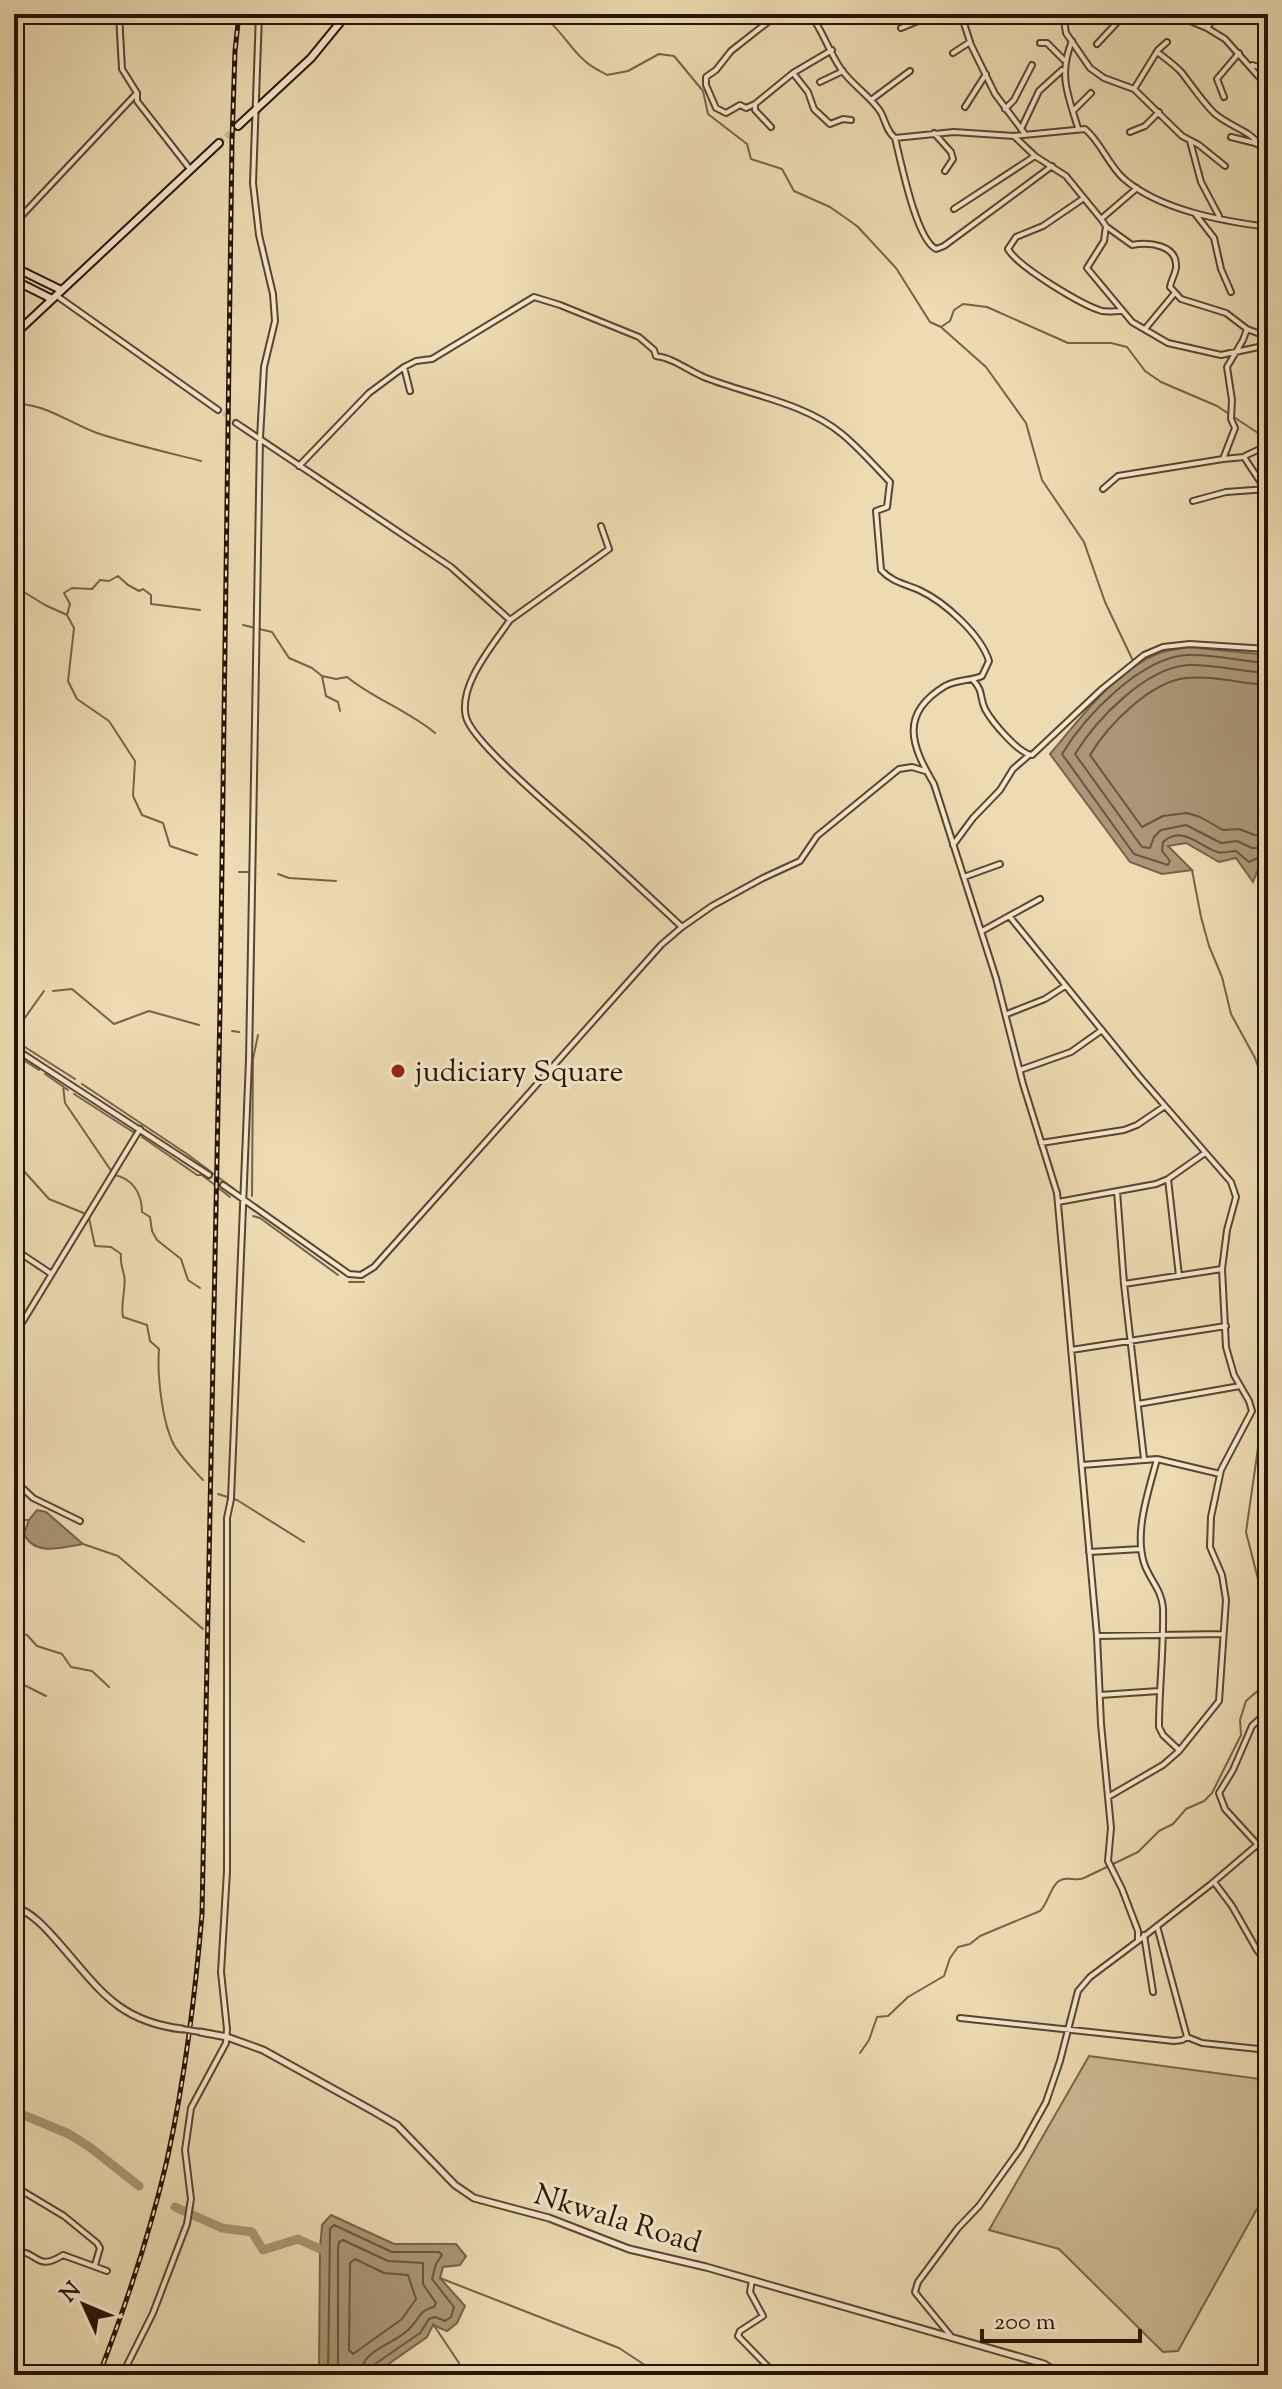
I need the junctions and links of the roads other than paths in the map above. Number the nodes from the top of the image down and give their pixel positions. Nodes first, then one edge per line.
1 (119, 14) edge
2 (259, 14) edge
3 (347, 14) edge
4 (778, 14) edge
5 (810, 14) edge
6 (924, 14) edge
7 (935, 14) edge
8 (961, 14) edge
9 (1048, 14) edge
10 (1062, 14) edge
11 (1125, 14) edge
12 (1173, 14) edge
13 (1217, 14) edge
14 (917, 21) junction
15 (14, 27) edge
16 (901, 28) dead end
17 (1207, 28) junction
18 (1072, 41) junction
19 (970, 42) junction
20 (1167, 42) dead end
21 (1040, 43) dead end
22 (1097, 44) dead end
23 (832, 50) junction
24 (1157, 52) junction
25 (953, 53) dead end
26 (1239, 53) junction
27 (1064, 60) junction
28 (1249, 64) junction
29 (1032, 65) dead end
30 (1064, 69) junction
31 (1268, 70) edge
32 (843, 71) junction
33 (910, 71) dead end
34 (793, 73) junction
35 (986, 74) junction
36 (820, 82) dead end
37 (1268, 87) edge
38 (1134, 89) junction
39 (137, 93) junction
40 (1091, 93) dead end
41 (14, 96) edge
42 (1224, 97) dead end
43 (871, 100) junction
44 (755, 104) junction
45 (965, 107) dead end
46 (1005, 109) junction
47 (254, 111) junction
48 (1073, 111) junction
49 (1159, 112) junction
50 (851, 120) dead end
51 (238, 126) tunnel mouth
52 (771, 127) dead end
53 (1078, 128) junction
54 (1021, 129) junction
55 (1130, 132) dead end
56 (934, 133) junction
57 (1025, 135) junction
58 (1014, 136) junction
59 (1231, 137) dead end
60 (895, 138) junction
61 (1190, 141) junction
62 (219, 143) tunnel mouth
63 (1261, 146) junction
64 (1268, 150) edge
65 (1035, 156) junction
66 (1052, 166) junction
67 (1225, 166) dead end
68 (190, 169) junction
69 (945, 171) dead end
70 (1137, 188) junction
71 (1084, 198) junction
72 (954, 209) dead end
73 (1195, 213) junction
74 (1220, 218) junction
75 (1101, 219) junction
76 (14, 224) edge
77 (1106, 226) junction
78 (1268, 227) edge
79 (14, 267) edge
80 (14, 280) edge
81 (1231, 292) dead end
82 (1174, 294) junction
83 (57, 295) junction
84 (1122, 311) junction
85 (1145, 329) junction
86 (1247, 329) junction
87 (14, 335) edge
88 (1268, 337) edge
89 (1268, 345) edge
90 (1235, 352) junction
91 (404, 367) junction
92 (410, 391) dead end
93 (218, 410) tunnel mouth
94 (236, 423) tunnel mouth
95 (260, 438) junction
96 (1268, 445) edge
97 (1244, 457) junction
98 (1223, 459) junction
99 (299, 466) junction
100 (1103, 489) dead end
101 (1266, 489) edge
102 (1193, 501) dead end
103 (601, 526) dead end
104 (510, 620) junction
105 (1268, 649) edge
106 (973, 680) junction
107 (1028, 755) junction
108 (927, 772) junction
109 (953, 845) junction
110 (1000, 864) dead end
111 (964, 877) junction
112 (1040, 899) dead end
113 (1010, 917) junction
114 (682, 927) junction
115 (982, 931) junction
116 (1065, 986) junction
117 (1007, 1014) junction
118 (1102, 1030) junction
119 (14, 1048) edge
120 (1020, 1070) junction
121 (1165, 1106) junction
122 (140, 1129) junction
123 (1041, 1143) junction
124 (1205, 1153) junction
125 (209, 1175) tunnel mouth
126 (1168, 1179) junction
127 (223, 1185) tunnel mouth
128 (1117, 1191) junction
129 (243, 1199) junction
130 (1058, 1202) junction
131 (14, 1249) edge
132 (1222, 1269) junction
133 (50, 1273) junction
134 (1179, 1276) junction
135 (1124, 1284) junction
136 (1226, 1326) junction
137 (14, 1336) edge
138 (1131, 1343) junction
139 (1071, 1350) junction
140 (1240, 1386) junction
141 (1138, 1404) junction
142 (1144, 1459) junction
143 (1157, 1459) junction
144 (1082, 1465) junction
145 (1220, 1474) junction
146 (14, 1480) edge
147 (80, 1521) dead end
148 (1141, 1549) junction
149 (1089, 1552) junction
150 (1161, 1633) junction
151 (1222, 1634) junction
152 (1097, 1636) junction
153 (1159, 1691) junction
154 (1100, 1695) junction
155 (1268, 1711) edge
156 (1179, 1751) junction
157 (1108, 1797) junction
158 (1257, 1845) junction
159 (1268, 1856) edge
160 (1214, 1882) junction
161 (14, 1906) edge
162 (1157, 1926) junction
163 (1144, 1935) junction
164 (1138, 1941) junction
165 (1268, 1964) edge
166 (1153, 1992) dead end
167 (960, 2018) dead end
168 (182, 2029) joint
169 (1068, 2029) junction
170 (200, 2032) joint
171 (227, 2037) junction
172 (1187, 2037) junction
173 (1268, 2050) edge
174 (14, 2186) edge
175 (14, 2252) edge
176 (95, 2265) junction
177 (107, 2271) dead end
178 (752, 2280) junction
179 (951, 2337) junction
180 (122, 2375) edge
181 (776, 2375) edge
182 (1062, 2375) edge

1 - 39 street
2 - 47 street
3 - 47 main road
4 - 44 street
5 - 23 street
6 - 14 street
7 - 14 street
8 - 19 street
9 - 10 street
10 - 18 street
11 - 22 street
12 - 17 street
13 - 17 street
14 - 16 street
15 - 41 street
17 - 26 street
18 - 27 street
18 - 38 street
19 - 25 street
19 - 35 street
20 - 24 street
21 - 27 street
23 - 32 street
23 - 34 street
24 - 38 street
24 - 63 street
26 - 28 street
26 - 42 street
27 - 30 street
28 - 31 street
28 - 37 street
29 - 46 street
30 - 48 street
30 - 54 street
32 - 36 street
32 - 43 street
33 - 43 street
34 - 44 street
34 - 50 street
35 - 45 street
35 - 46 street
38 - 49 street
39 - 68 street
39 - 76 street
40 - 48 street
43 - 60 street
44 - 52 street
46 - 54 street
47 - 51 main road
47 - 95 street
48 - 53 street
49 - 55 street
49 - 61 street
53 - 57 street
53 - 70 street
54 - 57 street
56 - 58 street
56 - 60 street
56 - 69 street
57 - 58 street
58 - 65 street
59 - 63 street
60 - 66 street
61 - 67 street
61 - 74 street
62 - 68 main road
63 - 64 street
65 - 66 street
65 - 72 street
66 - 71 street
68 - 83 main road
70 - 73 street
70 - 75 street
71 - 75 street
71 - 84 street
73 - 74 street
73 - 81 street
74 - 78 street
75 - 77 street
77 - 82 street
77 - 84 street
79 - 83 main road
80 - 83 main road
82 - 85 street
82 - 86 street
83 - 87 main road
83 - 93 street
84 - 85 street
85 - 90 street
86 - 88 street
86 - 90 street
89 - 90 street
90 - 98 street
91 - 92 street
91 - 99 street
91 - 106 street
94 - 95 street
95 - 99 street
95 - 129 street
96 - 97 street
97 - 98 street
97 - 101 street
98 - 100 street
99 - 104 street
101 - 102 street
103 - 104 street
104 - 114 street
105 - 107 street
106 - 107 street
106 - 108 street
107 - 109 street
108 - 109 street
108 - 114 street
109 - 111 street
110 - 111 street
111 - 115 street
112 - 113 street
113 - 115 street
113 - 116 street
114 - 129 street
115 - 117 street
116 - 117 street
116 - 118 street
117 - 120 street
118 - 120 street
118 - 121 street
119 - 122 street
120 - 123 street
121 - 123 street
121 - 124 street
122 - 125 street
122 - 133 street
123 - 130 street
124 - 126 street
124 - 132 street
126 - 128 street
126 - 134 street
127 - 129 street
128 - 130 street
128 - 135 street
129 - 171 street
130 - 139 street
131 - 133 street
132 - 134 street
132 - 136 street
133 - 137 street
134 - 135 street
135 - 138 street
136 - 138 street
136 - 140 street
138 - 139 street
138 - 141 street
139 - 144 street
140 - 141 street
140 - 145 street
141 - 142 street
142 - 143 street
142 - 144 street
143 - 145 street
143 - 148 street
144 - 149 street
145 - 151 street
146 - 147 street
148 - 149 street
148 - 150 street
149 - 152 street
150 - 151 street
150 - 152 street
150 - 153 street
151 - 156 street
152 - 154 street
153 - 154 street
153 - 156 street
154 - 157 street
155 - 158 street
156 - 157 street
157 - 164 street
158 - 159 street
158 - 160 street
160 - 162 street
160 - 165 street
161 - 168 street
162 - 163 street
162 - 172 street
163 - 164 street
163 - 166 street
164 - 169 street
167 - 169 street
168 - 170 street, bridge
169 - 172 street
169 - 179 street
170 - 171 street, Nkwala Road
171 - 178 street, Nkwala Road
171 - 180 street
172 - 173 street
174 - 176 street
175 - 176 street
176 - 177 street
178 - 179 street, Nkwala Road
178 - 181 street
179 - 182 street, Nkwala Road

